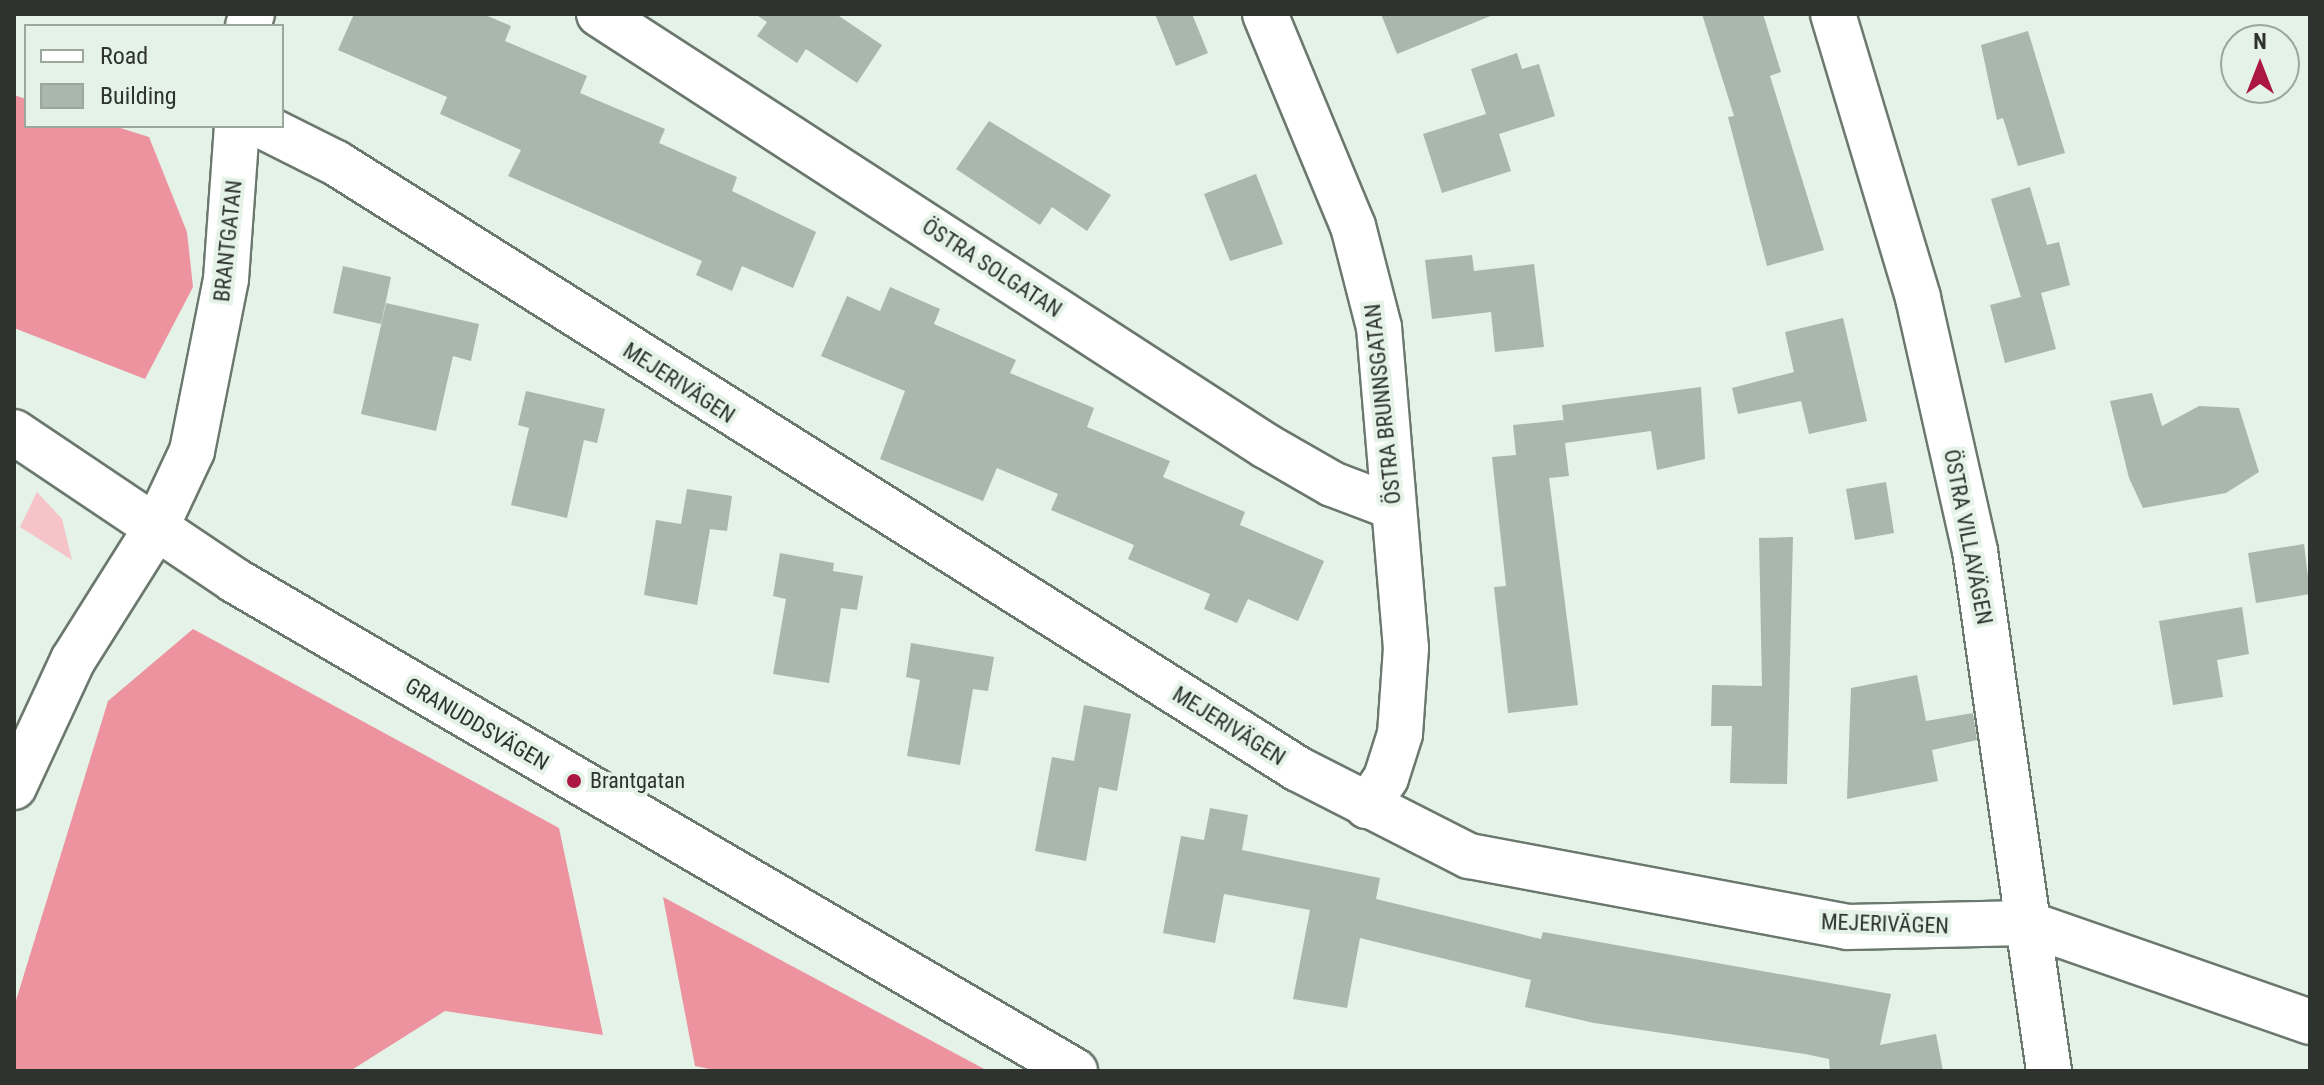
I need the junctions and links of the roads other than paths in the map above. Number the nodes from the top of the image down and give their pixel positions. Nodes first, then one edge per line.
1 (599, 14) edge
2 (1265, 14) edge
3 (1833, 14) edge
4 (237, 128) edge
5 (266, 128) edge
6 (14, 432) edge
7 (1393, 507) junction
8 (155, 530) junction
9 (14, 787) edge
10 (1367, 806) junction
11 (2026, 923) junction
12 (2310, 1022) edge
13 (1075, 1071) edge
14 (2049, 1071) edge

1 - 7 street, ÖSTRA SOLGATAN
2 - 7 street, ÖSTRA BRUNNSGATAN
3 - 11 street, ÖSTRA VILLAVÄGEN
4 - 8 street, BRANTGATAN
5 - 10 street, MEJERIVÄGEN
6 - 8 street, GRANUDDSVÄGEN
7 - 10 street, ÖSTRA BRUNNSGATAN
8 - 9 street, BRANTGATAN
8 - 13 street, GRANUDDSVÄGEN
10 - 11 street, MEJERIVÄGEN
11 - 12 street, MEJERIVÄGEN
11 - 14 street, ÖSTRA VILLAVÄGEN

